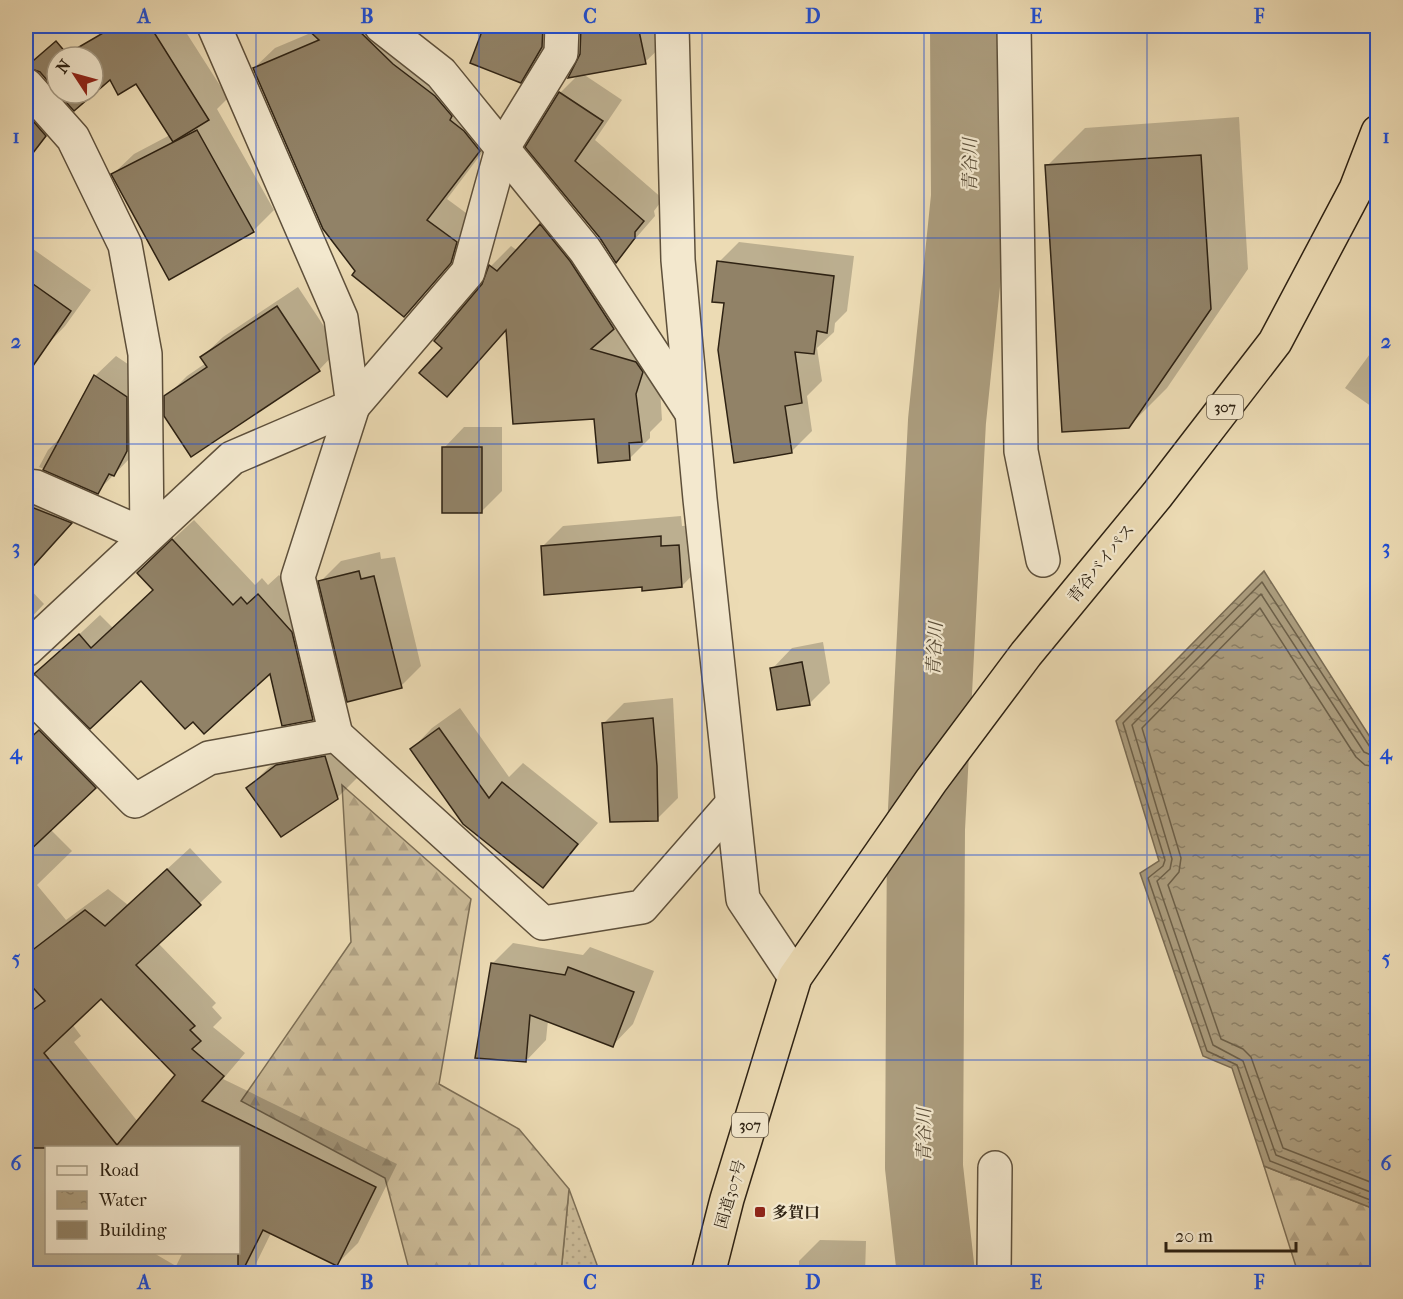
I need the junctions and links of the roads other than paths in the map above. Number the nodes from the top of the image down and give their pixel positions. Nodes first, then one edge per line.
1 (214, 26) edge
2 (381, 26) edge
3 (562, 26) edge
4 (672, 26) edge
5 (1014, 26) edge
6 (26, 85) edge
7 (1377, 132) edge
8 (502, 149) junction
9 (353, 406) junction
10 (692, 414) junction
11 (26, 486) edge
12 (147, 536) junction
13 (1043, 560) dead end
14 (26, 650) edge
15 (26, 690) edge
16 (336, 735) junction
17 (732, 804) junction
18 (795, 977) junction
19 (994, 1168) dead end
20 (708, 1274) edge
21 (994, 1274) edge

1 - 9 street
2 - 8 street
3 - 8 street
4 - 10 street
5 - 13 street
6 - 12 street
7 - 18 highway, 青谷バイパス / 307
8 - 9 street
8 - 10 street
9 - 12 street
9 - 16 street
10 - 17 street
11 - 12 street
12 - 14 street
15 - 16 street
16 - 17 street
17 - 18 street
18 - 20 highway, 国道307号 / 307
19 - 21 street

